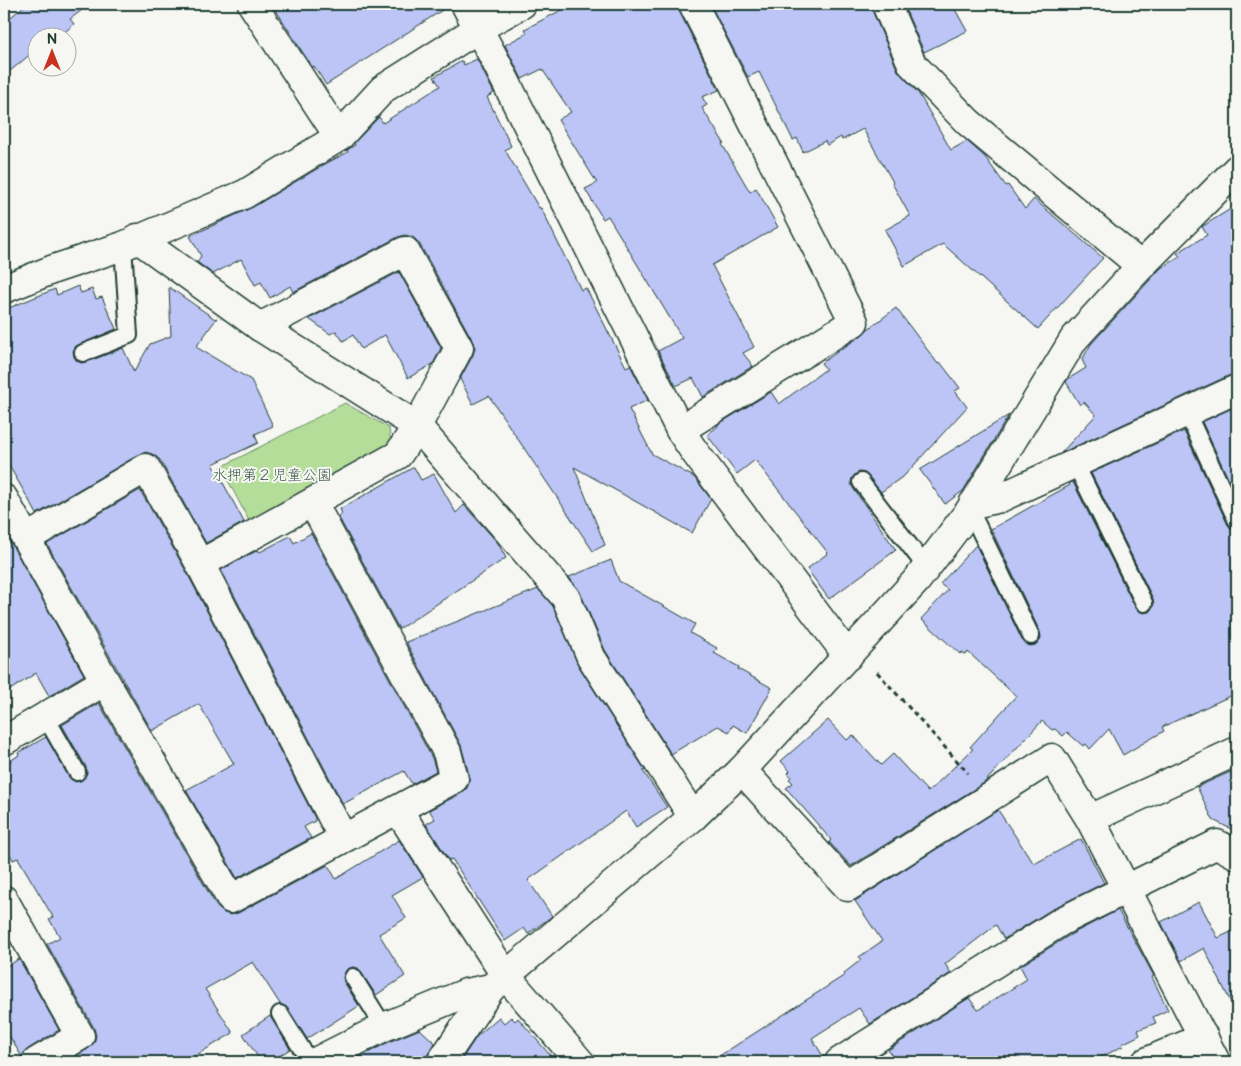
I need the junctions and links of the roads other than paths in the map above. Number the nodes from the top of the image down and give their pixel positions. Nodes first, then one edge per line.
1 (252, 4) edge
2 (465, 4) edge
3 (522, 4) edge
4 (694, 4) edge
5 (886, 4) edge
6 (479, 28) junction
7 (339, 138) junction
8 (1237, 169) edge
9 (130, 242) junction
10 (1141, 266) junction
11 (4, 289) edge
12 (260, 327) junction
13 (82, 353) dead end
14 (1237, 390) edge
15 (1186, 413) junction
16 (417, 426) junction
17 (680, 430) junction
18 (1075, 464) junction
19 (861, 482) dead end
20 (4, 499) edge
21 (313, 503) junction
22 (972, 507) junction
23 (1237, 521) edge
24 (27, 538) junction
25 (200, 564) junction
26 (926, 567) junction
27 (1144, 603) dead end
28 (1031, 636) dead end
29 (851, 652) junction
30 (105, 681) junction
31 (46, 716) junction
32 (4, 741) edge
33 (1237, 751) edge
34 (742, 770) junction
35 (77, 772) dead end
36 (398, 810) junction
37 (693, 817) junction
38 (1090, 819) junction
39 (343, 838) junction
40 (1237, 855) edge
41 (1126, 888) junction
42 (4, 900) edge
43 (353, 977) dead end
44 (498, 982) junction
45 (280, 1014) dead end
46 (384, 1028) junction
47 (1204, 1038) junction
48 (37, 1062) edge
49 (310, 1062) edge
50 (315, 1062) edge
51 (441, 1062) edge
52 (580, 1062) edge
53 (839, 1062) edge
54 (1146, 1062) edge
55 (1216, 1062) edge

1 - 7 street
2 - 6 street
3 - 6 street
4 - 17 street
5 - 10 street
6 - 7 street
6 - 17 street
7 - 9 street
8 - 10 street
9 - 11 street
9 - 12 street
9 - 13 lane
10 - 22 street
12 - 16 street
12 - 16 street
14 - 15 street
15 - 18 street
15 - 23 lane
16 - 21 street
16 - 37 street
17 - 29 street
18 - 22 street
18 - 27 lane
19 - 26 lane
20 - 24 street
21 - 25 street
21 - 36 street
22 - 26 street
22 - 28 lane
24 - 25 street
24 - 30 street
25 - 39 street
26 - 29 street
29 - 34 street
30 - 31 street
30 - 39 street
31 - 32 street
31 - 35 lane
33 - 38 street
34 - 37 street
34 - 38 street
36 - 39 street
36 - 44 street
37 - 44 street
38 - 41 street
40 - 41 street
41 - 47 street
41 - 53 street
42 - 48 street
43 - 46 lane
44 - 46 street
44 - 51 street
44 - 52 street
45 - 49 lane
46 - 50 street
47 - 54 street
47 - 55 street

